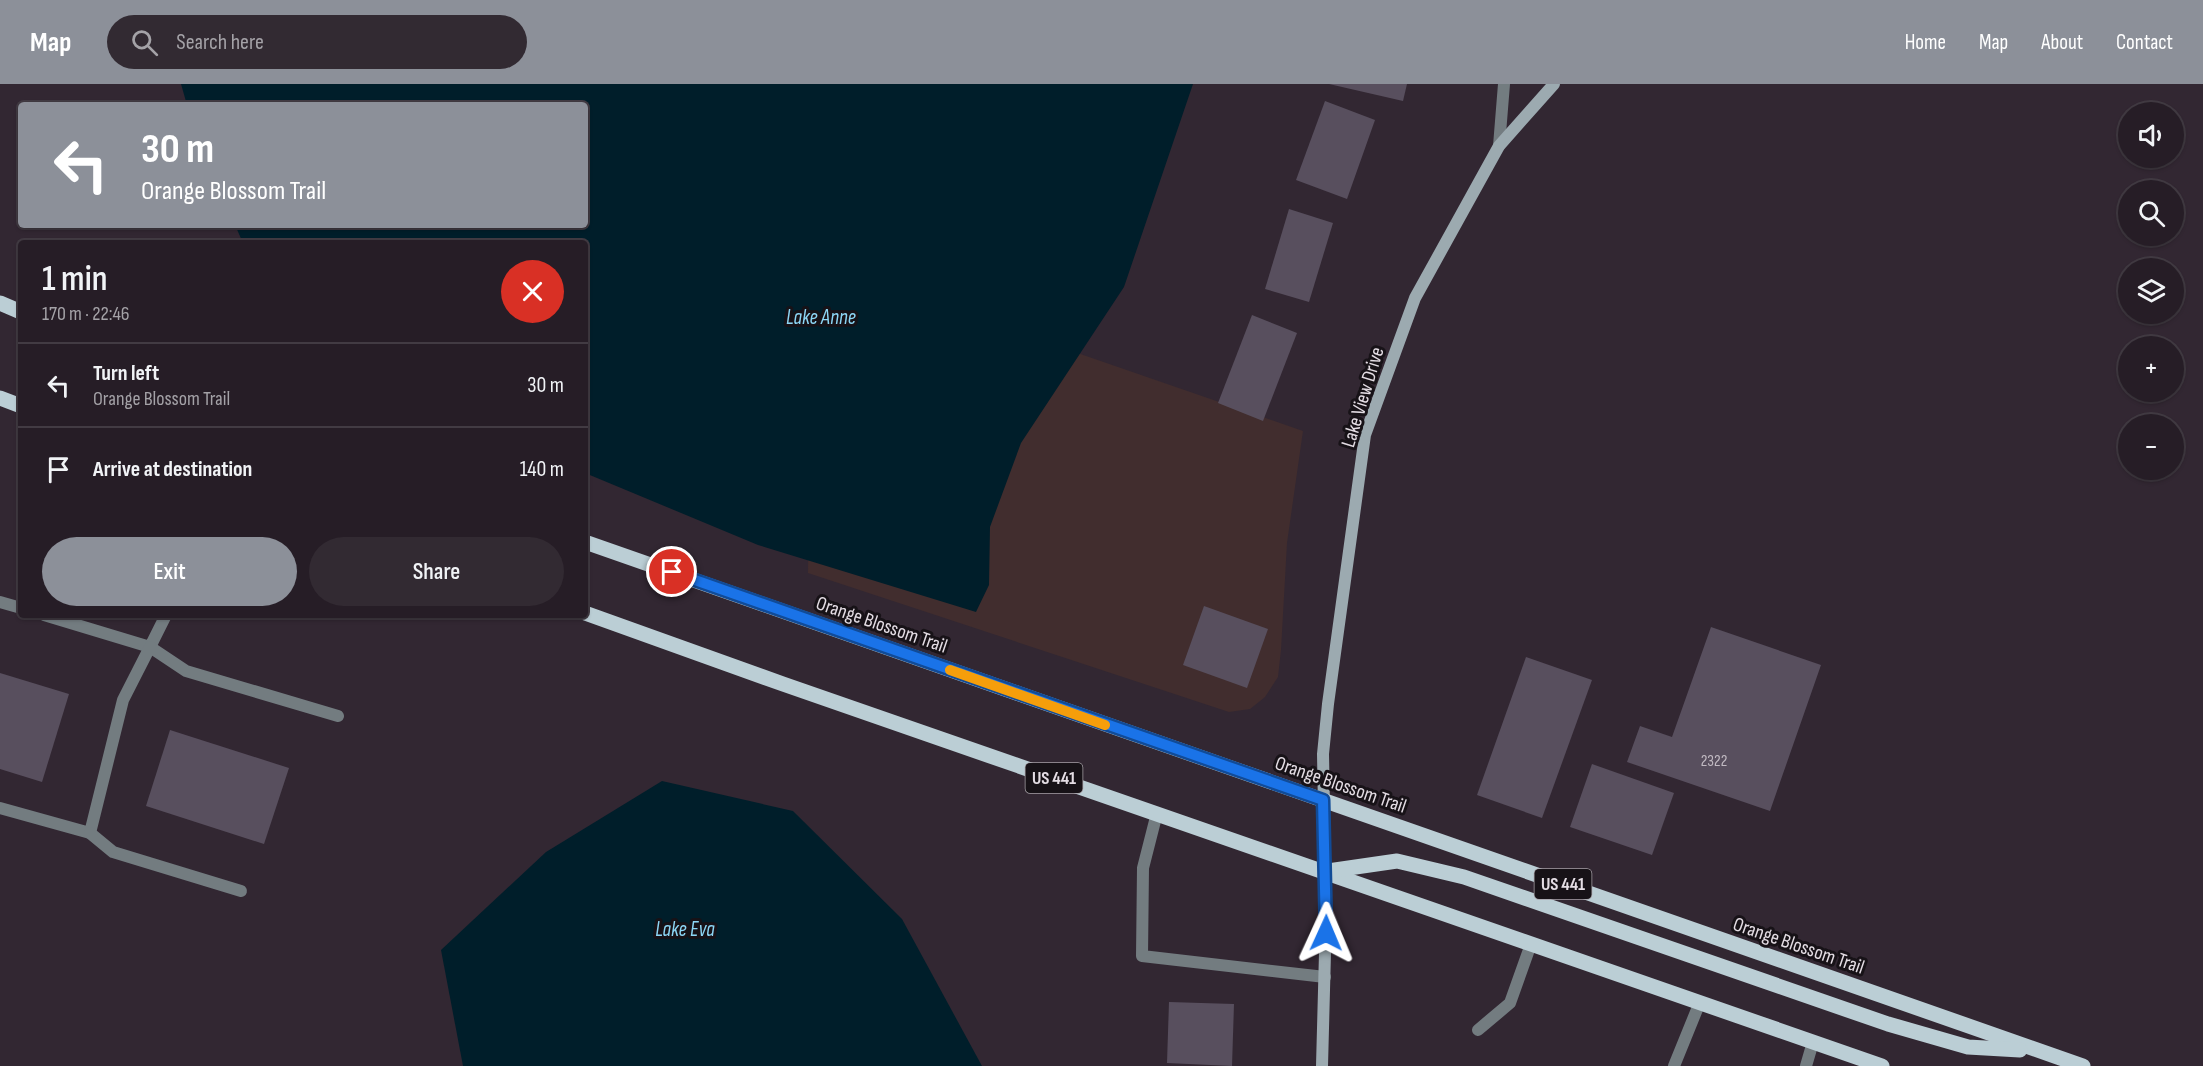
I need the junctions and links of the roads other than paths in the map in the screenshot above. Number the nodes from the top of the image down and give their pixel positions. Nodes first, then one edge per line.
1 (1504, 84) edge
2 (1554, 84) edge
3 (1499, 146) junction
4 (0, 303) edge
5 (18, 311) edge
6 (0, 398) edge
7 (18, 405) edge
8 (588, 543) edge
9 (0, 602) edge
10 (18, 607) edge
11 (588, 614) edge
12 (54, 618) edge
13 (164, 618) edge
14 (150, 647) junction
15 (338, 716) dead end
16 (1323, 800) junction
17 (0, 808) edge
18 (1157, 813) junction
19 (90, 833) junction
20 (1325, 871) junction
21 (241, 891) dead end
22 (1532, 944) junction
23 (1325, 978) junction
24 (1700, 1002) junction
25 (1478, 1030) dead end
26 (1813, 1042) junction
27 (2039, 1051) junction
28 (1322, 1066) edge
29 (1674, 1066) edge
30 (1806, 1066) edge
31 (1882, 1066) edge
32 (2083, 1066) edge

1 - 3 street
2 - 3 street, Lake View Drive
3 - 16 street, Lake View Drive
4 - 5 main road
6 - 7 main road
8 - 16 main road, Orange Blossom Trail / US 441
9 - 10 street
11 - 18 main road, US 441
12 - 14 street
13 - 14 street
14 - 15 street
14 - 19 street
16 - 20 street, Lake View Drive
16 - 27 main road, Orange Blossom Trail / US 441
17 - 19 street
18 - 20 main road, US 441
18 - 23 street
19 - 21 street
20 - 22 main road, US 441
20 - 23 street, Lake View Drive
20 - 27 main road
22 - 24 main road, US 441
22 - 25 street
23 - 28 street, Lake View Drive
24 - 26 main road, US 441
24 - 29 street
26 - 30 street
26 - 31 main road, US 441
27 - 32 main road, Orange Blossom Trail / US 441

